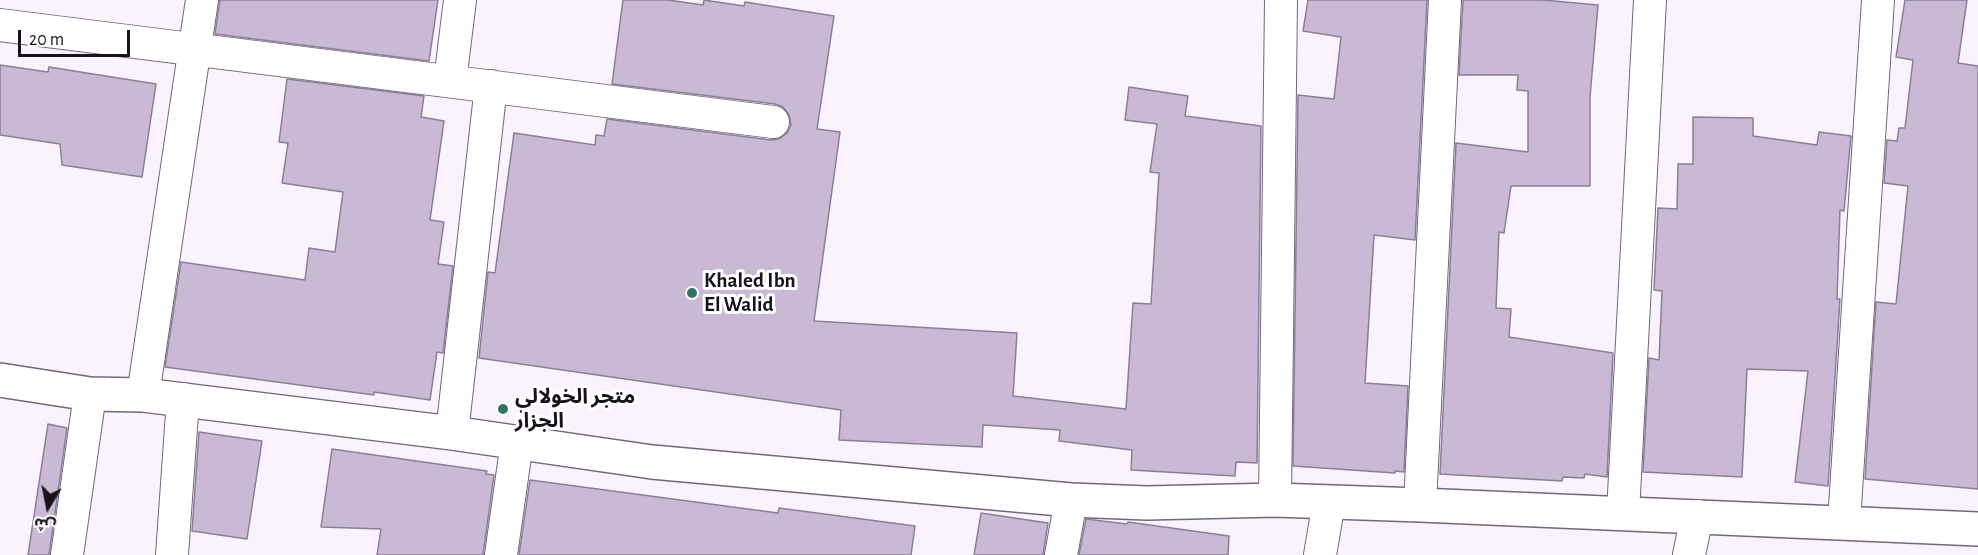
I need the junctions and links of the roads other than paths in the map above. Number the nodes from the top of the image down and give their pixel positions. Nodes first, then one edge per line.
1 (202, 0) edge
2 (460, 0) edge
3 (1281, 0) edge
4 (1445, 0) edge
5 (1650, 0) edge
6 (1878, 0) edge
7 (0, 25) edge
8 (196, 49) junction
9 (450, 81) junction
10 (491, 86) junction
11 (773, 122) dead end
12 (0, 380) edge
13 (90, 394) junction
14 (143, 395) junction
15 (183, 399) junction
16 (452, 433) junction
17 (517, 442) junction
18 (1071, 500) junction
19 (1275, 500) junction
20 (1329, 502) junction
21 (1420, 505) junction
22 (1623, 513) junction
23 (1697, 516) junction
24 (1844, 522) junction
25 (1978, 529) edge
26 (68, 555) edge
27 (172, 555) edge
28 (501, 555) edge
29 (1061, 555) edge
30 (1320, 555) edge
31 (1689, 555) edge

1 - 8 street
2 - 9 street
3 - 19 street
4 - 21 street
5 - 22 street
6 - 24 street
7 - 8 street
8 - 9 street
8 - 14 street
9 - 10 street
10 - 11 street
10 - 16 street
12 - 13 street
13 - 14 street
13 - 26 street
14 - 15 street
15 - 16 street
15 - 27 street
16 - 17 street
17 - 18 street
17 - 28 street
18 - 19 street
18 - 29 street
19 - 20 street
20 - 21 street
20 - 30 street
21 - 22 street
22 - 23 street
23 - 24 street
23 - 31 street
24 - 25 street

